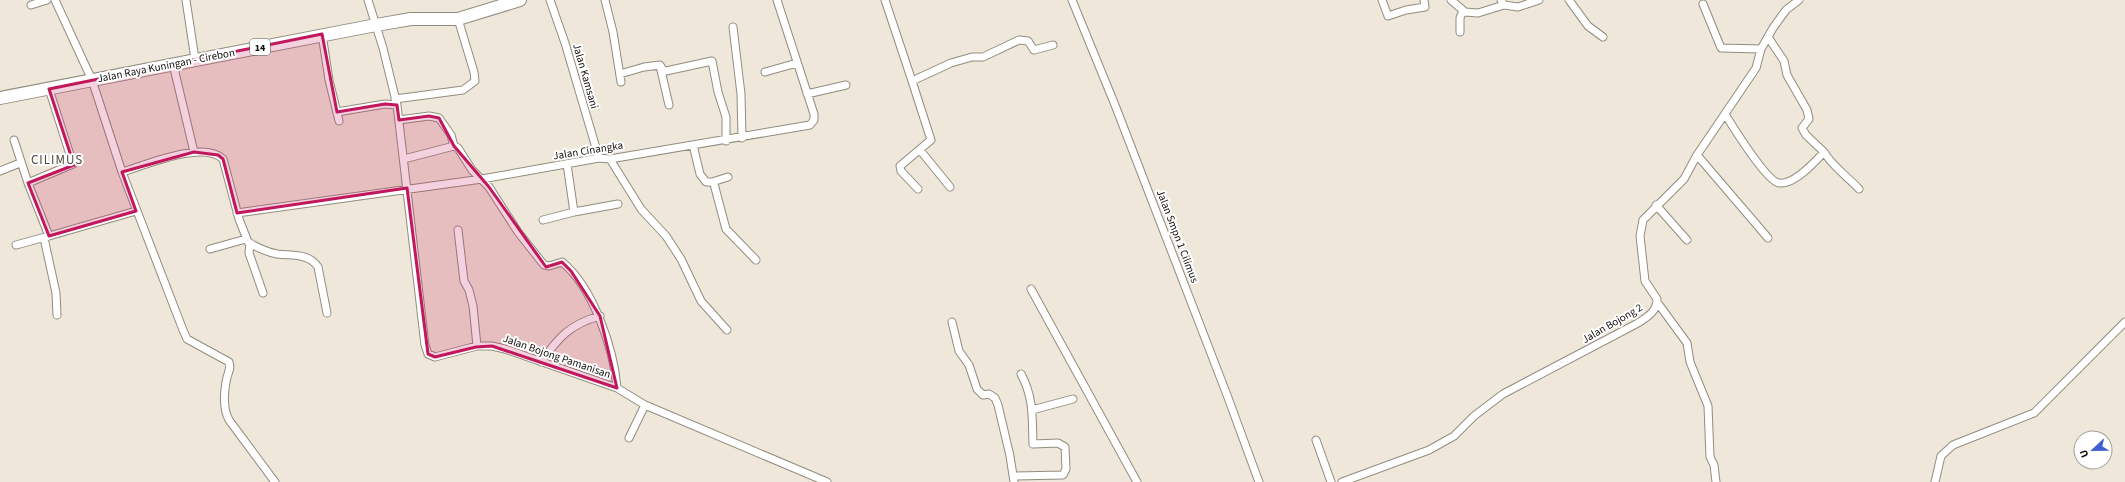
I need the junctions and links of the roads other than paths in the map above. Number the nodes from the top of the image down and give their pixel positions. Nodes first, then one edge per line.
1 (47, 0) edge
2 (55, 0) edge
3 (186, 0) edge
4 (368, 0) edge
5 (520, 0) edge
6 (550, 0) edge
7 (605, 0) edge
8 (777, 0) edge
9 (884, 0) edge
10 (1072, 0) edge
11 (1382, 0) edge
12 (1424, 0) edge
13 (1451, 0) edge
14 (1539, 0) edge
15 (1570, 0) edge
16 (1799, 0) edge
17 (1502, 2) edge
18 (1703, 4) dead end
19 (31, 5) dead end
20 (1465, 12) junction
21 (458, 19) junction
22 (376, 25) junction
23 (733, 27) dead end
24 (1460, 32) dead end
25 (322, 34) junction
26 (1603, 37) dead end
27 (1768, 38) junction
28 (1054, 45) dead end
29 (1761, 49) junction
30 (195, 59) junction
31 (173, 64) junction
32 (797, 64) junction
33 (660, 66) junction
34 (765, 72) dead end
35 (620, 74) junction
36 (92, 80) junction
37 (912, 81) junction
38 (621, 82) dead end
39 (846, 85) dead end
40 (49, 89) junction
41 (807, 94) junction
42 (0, 98) edge
43 (396, 102) junction
44 (669, 105) dead end
45 (337, 112) junction
46 (1725, 114) junction
47 (399, 120) junction
48 (339, 121) dead end
49 (742, 138) junction
50 (14, 140) dead end
51 (726, 141) junction
52 (693, 145) junction
53 (454, 146) junction
54 (920, 150) junction
55 (194, 152) junction
56 (1824, 152) junction
57 (1698, 154) junction
58 (599, 158) junction
59 (610, 158) junction
60 (404, 159) junction
61 (20, 163) junction
62 (567, 164) junction
63 (0, 171) edge
64 (122, 172) junction
65 (728, 177) dead end
66 (482, 179) junction
67 (712, 182) junction
68 (28, 183) junction
69 (950, 187) dead end
70 (407, 188) junction
71 (918, 189) dead end
72 (1859, 189) dead end
73 (618, 204) dead end
74 (1656, 205) junction
75 (136, 211) junction
76 (237, 212) junction
77 (574, 212) junction
78 (543, 220) dead end
79 (458, 230) dead end
80 (46, 237) junction
81 (1768, 238) dead end
82 (1688, 240) dead end
83 (248, 241) junction
84 (16, 245) dead end
85 (210, 249) dead end
86 (756, 260) dead end
87 (1031, 289) dead end
88 (262, 292) dead end
89 (1657, 302) junction
90 (327, 313) dead end
91 (57, 315) dead end
92 (600, 316) junction
93 (952, 322) dead end
94 (2125, 322) edge
95 (727, 330) dead end
96 (477, 346) junction
97 (541, 362) junction
98 (1020, 374) dead end
99 (617, 388) junction
100 (1073, 399) dead end
101 (645, 405) junction
102 (1032, 410) junction
103 (629, 438) dead end
104 (1316, 440) dead end
105 (1013, 479) edge
106 (275, 482) edge
107 (827, 482) edge
108 (1137, 482) edge
109 (1259, 482) edge
110 (1332, 482) edge
111 (1342, 482) edge
112 (1716, 482) edge
113 (1935, 482) edge

1 - 19 street
2 - 36 street
3 - 30 street
4 - 22 street, Jalan Bojong Pamanisan
5 - 21 highway, Jalan Raya Kuningan - Cirebon / 14
6 - 58 street, Jalan Kamsani
7 - 35 street
8 - 32 street, Jalan Cinangka
9 - 37 street
10 - 109 street, Jalan Smpn 1 Cilimus
11 - 12 street
13 - 20 street
14 - 17 street
15 - 26 street
16 - 27 street, Jalan Bojong 2
17 - 20 street
18 - 29 street
20 - 24 street
21 - 22 highway, Jalan Raya Kuningan - Cirebon / 14
21 - 43 street
22 - 25 highway, Jalan Raya Kuningan - Cirebon / 14
22 - 43 street, Jalan Bojong Pamanisan
23 - 49 street
25 - 30 highway, Jalan Raya Kuningan - Cirebon / 14
25 - 45 street
27 - 29 street, Jalan Bojong 2
27 - 56 street
28 - 37 street
29 - 46 street, Jalan Bojong 2
30 - 31 highway, Jalan Raya Kuningan - Cirebon / 14
31 - 36 highway, Jalan Raya Kuningan - Cirebon / 14
31 - 55 street
32 - 34 street
32 - 41 street, Jalan Cinangka
33 - 35 street
33 - 44 street
33 - 51 street
35 - 38 street
36 - 40 highway, Jalan Raya Kuningan - Cirebon / 14
36 - 64 street
37 - 54 street
39 - 41 street
40 - 42 highway, Jalan Raya Kuningan - Cirebon / 14
40 - 68 street
41 - 49 street, Jalan Cinangka
43 - 45 street
43 - 47 street, Jalan Bojong Pamanisan
45 - 48 street
46 - 56 street
46 - 57 street, Jalan Bojong 2
47 - 53 street
47 - 60 street, Jalan Bojong Pamanisan
49 - 51 street, Jalan Cinangka
50 - 61 street
51 - 52 street, Jalan Cinangka
52 - 59 street, Jalan Cinangka
52 - 67 street
53 - 60 street
53 - 66 street
54 - 69 street
54 - 71 street
55 - 64 street
55 - 76 street
56 - 72 street
57 - 74 street, Jalan Bojong 2
57 - 81 street
58 - 59 street, Jalan Cinangka
58 - 62 street, Jalan Cinangka
59 - 95 street
60 - 70 street, Jalan Bojong Pamanisan
61 - 63 street
61 - 68 street
62 - 66 street, Jalan Cinangka
62 - 77 street
64 - 75 street
65 - 67 street
66 - 70 street, Jalan Cinangka
66 - 92 street
67 - 86 street
68 - 80 street
70 - 76 street, Jalan Cinangka
70 - 96 street, Jalan Bojong Pamanisan
73 - 77 street
74 - 82 street
74 - 89 street, Jalan Bojong 2
75 - 80 street
75 - 106 street
76 - 83 street
77 - 78 street
79 - 96 street
80 - 84 street
80 - 91 street
83 - 85 street
83 - 88 street
83 - 90 street
87 - 108 street
89 - 111 street, Jalan Bojong 2
89 - 112 street
92 - 97 street
92 - 99 street
93 - 105 street
94 - 113 street
96 - 97 street, Jalan Bojong Pamanisan
97 - 99 street, Jalan Bojong Pamanisan
98 - 102 street
99 - 101 street, Jalan Bojong Pamanisan
100 - 102 street
101 - 103 street
101 - 107 street, Jalan Bojong Pamanisan
102 - 105 street
104 - 110 street

